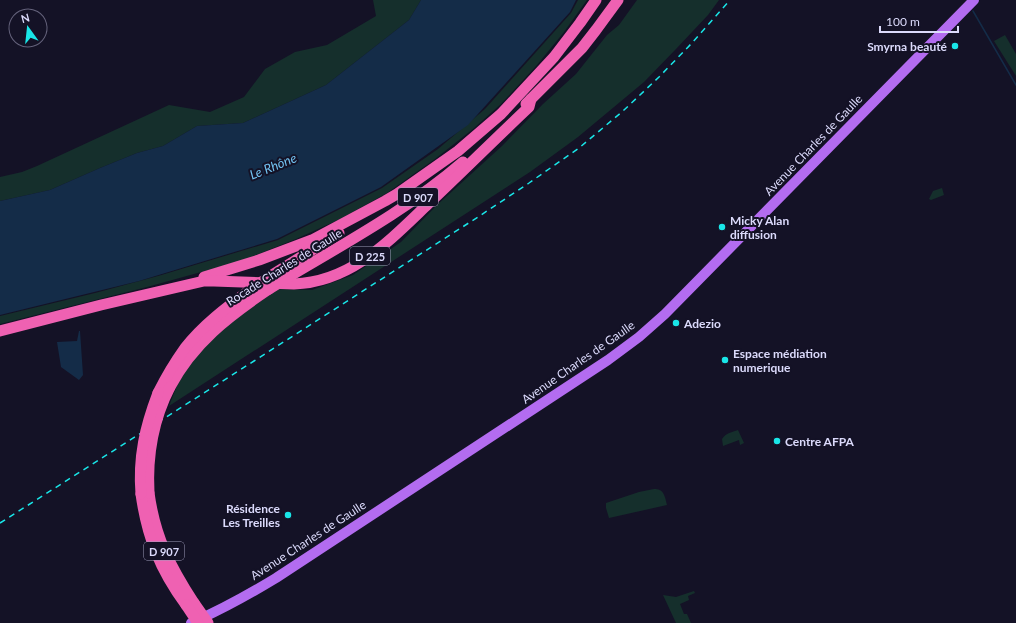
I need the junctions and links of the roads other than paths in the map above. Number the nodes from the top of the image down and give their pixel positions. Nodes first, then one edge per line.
1 (596, 0) edge
2 (618, 0) edge
3 (974, 0) edge
4 (531, 99) junction
5 (397, 194) junction
6 (152, 293) junction
7 (0, 331) edge
8 (145, 494) junction
9 (187, 605) junction
10 (192, 623) edge
11 (198, 623) edge
12 (208, 623) edge

1 - 5 highway, D 907
2 - 4 highway, D 907
3 - 10 main road, Avenue Charles de Gaulle
4 - 6 highway, D 225
4 - 8 highway, Rocade Charles de Gaulle / D 907, bridge
5 - 6 highway, D 225
5 - 8 highway, Rocade Charles de Gaulle / D 907, bridge
6 - 7 highway, D 225
8 - 9 highway, Rocade Charles de Gaulle / D 907
8 - 9 highway, Rocade Charles de Gaulle / D 907
9 - 10 highway
9 - 11 highway, Rocade Charles de Gaulle / D 907, bridge
9 - 12 highway, Rocade Charles de Gaulle / D 907, bridge

